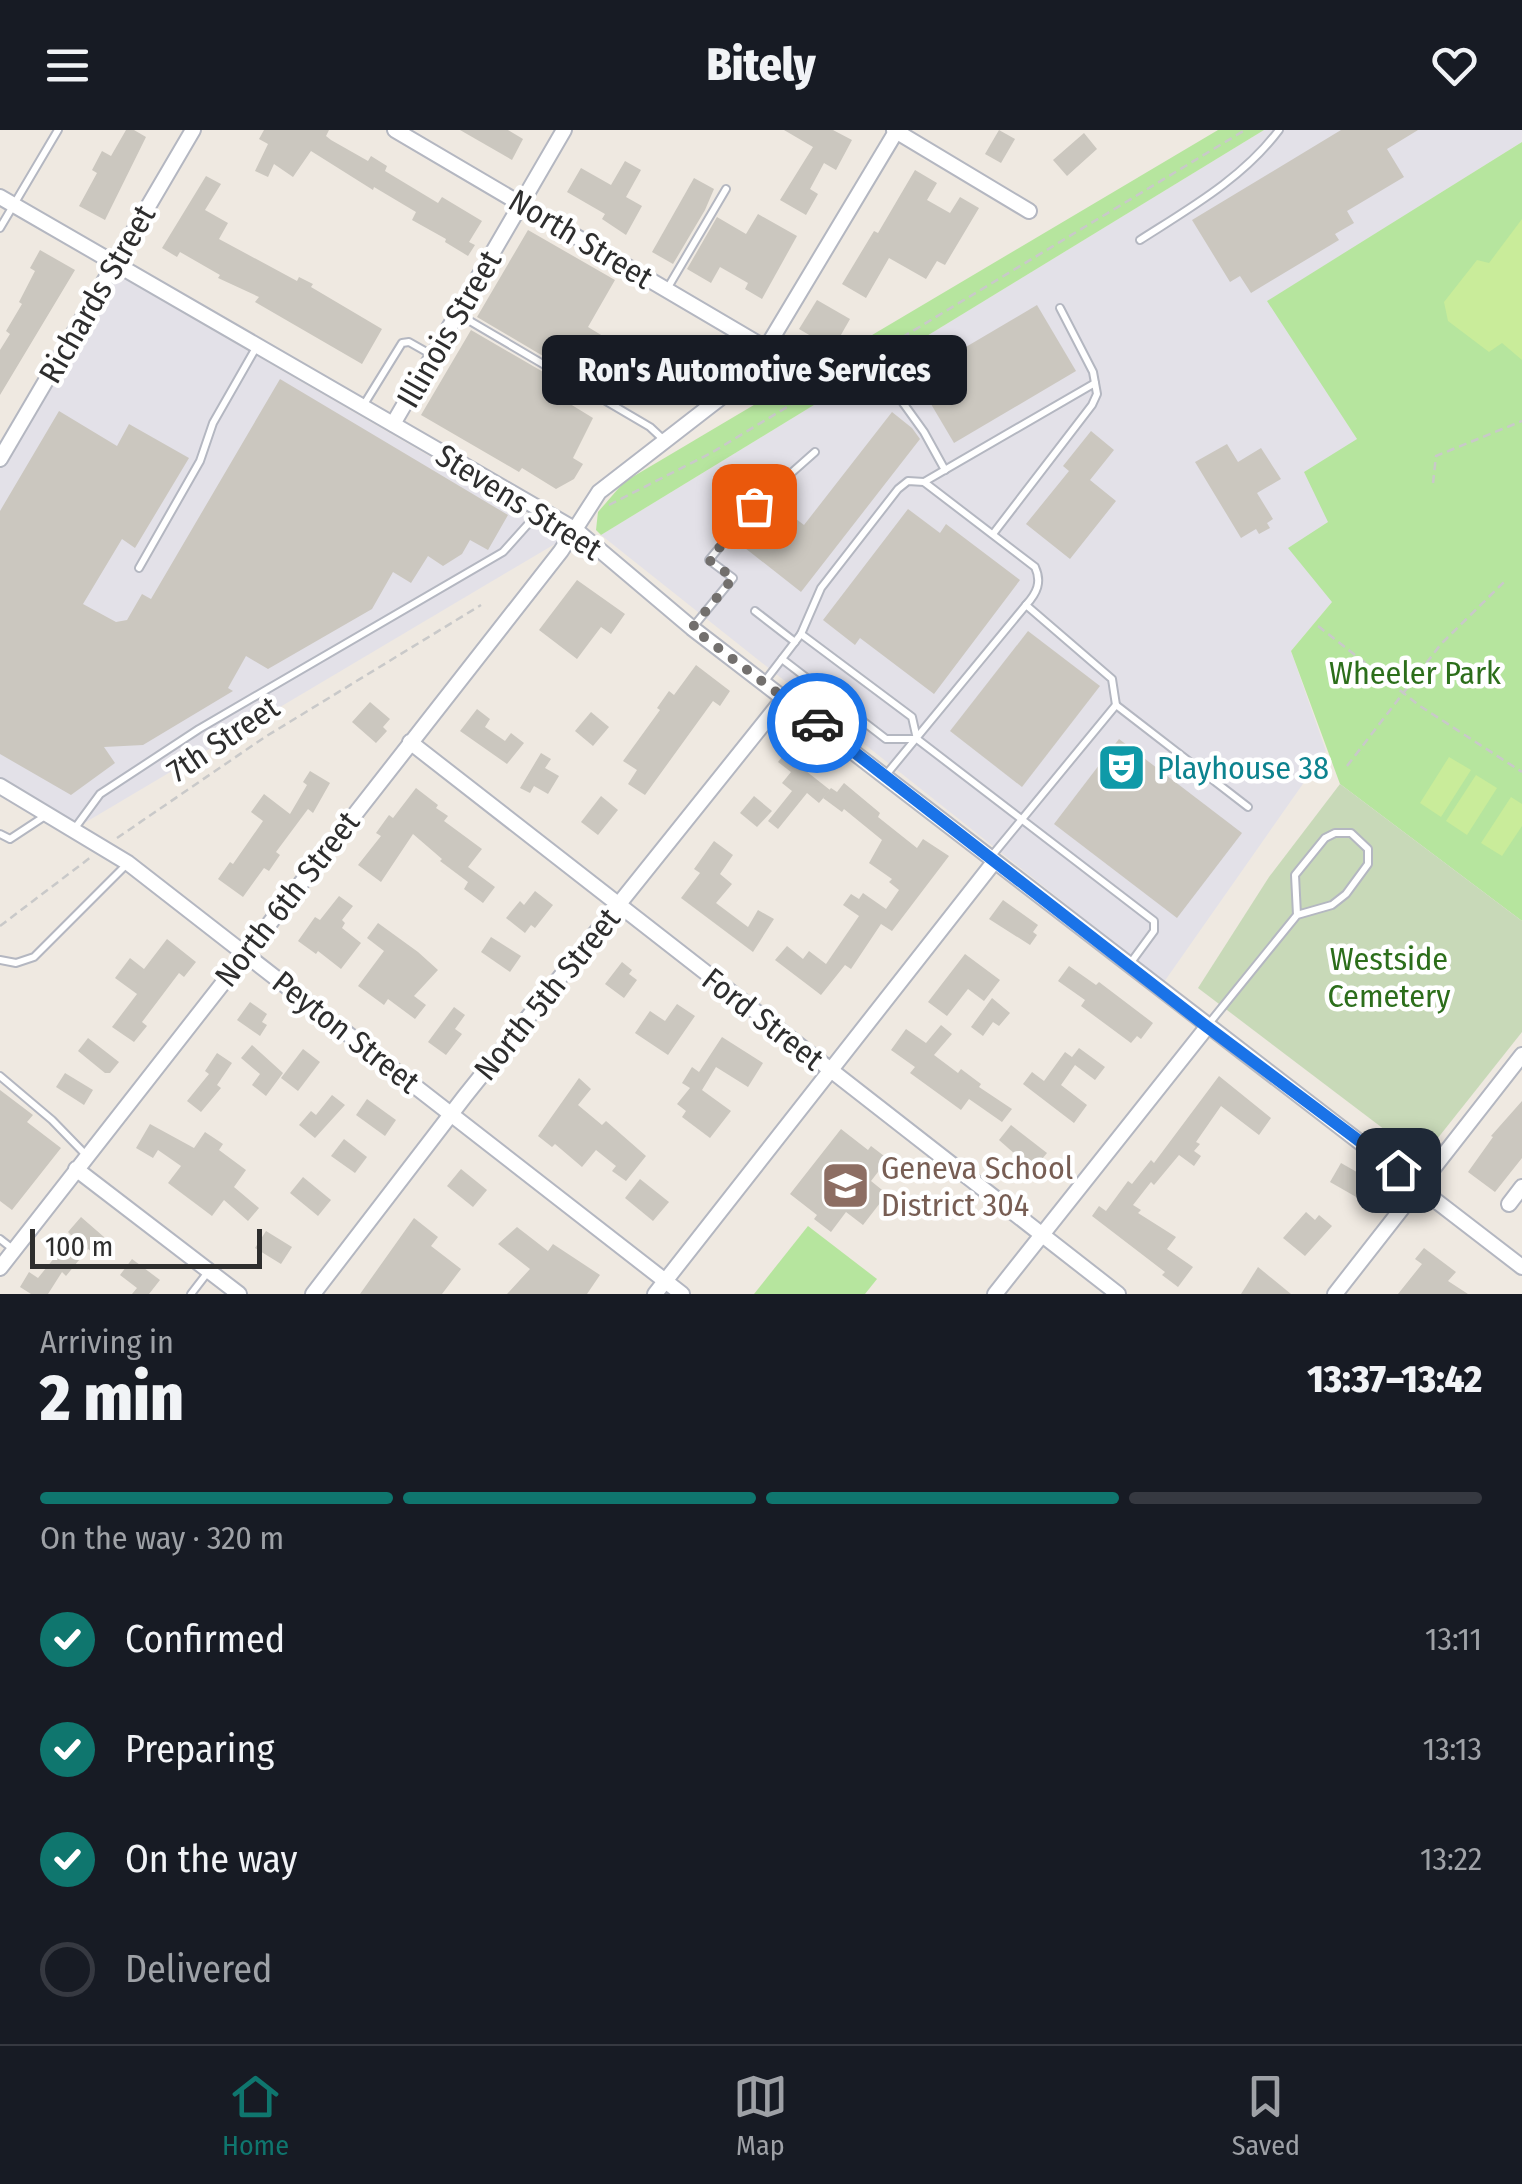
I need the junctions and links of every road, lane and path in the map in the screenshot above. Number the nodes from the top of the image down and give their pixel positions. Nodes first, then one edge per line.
1 (58, 130) edge
2 (194, 130) edge
3 (395, 130) edge
4 (564, 130) edge
5 (895, 130) edge
6 (1245, 130) edge
7 (1279, 130) edge
8 (726, 189) dead end
9 (7, 201) edge
10 (521, 204) junction
11 (1030, 210) dead end
12 (0, 228) edge
13 (1140, 240) dead end
14 (116, 263) junction
15 (666, 290) junction
16 (1060, 308) dead end
17 (457, 314) junction
18 (258, 345) junction
19 (767, 349) junction
20 (433, 356) junction
21 (1095, 383) junction
22 (893, 389) dead end
23 (362, 406) junction
24 (1522, 421) edge
25 (393, 424) junction
26 (665, 441) junction
27 (815, 452) dead end
28 (0, 459) edge
29 (945, 470) junction
30 (924, 482) junction
31 (1433, 483) dead end
32 (592, 500) junction
33 (529, 523) dead end
34 (576, 530) junction
35 (993, 534) junction
36 (139, 568) dead end
37 (1504, 582) dead end
38 (481, 606) dead end
39 (1026, 606) junction
40 (755, 611) dead end
41 (1318, 626) dead end
42 (692, 628) junction
43 (801, 634) junction
44 (795, 642) junction
45 (782, 659) junction
46 (764, 682) junction
47 (1404, 693) junction
48 (784, 698) junction
49 (1116, 705) junction
50 (916, 739) junction
51 (410, 742) junction
52 (1347, 766) dead end
53 (1522, 772) edge
54 (884, 776) junction
55 (0, 786) edge
56 (1248, 807) dead end
57 (48, 814) junction
58 (1022, 819) junction
59 (74, 829) junction
60 (0, 834) edge
61 (10, 839) junction
62 (105, 846) junction
63 (0, 847) edge
64 (992, 860) junction
65 (128, 863) junction
66 (618, 906) junction
67 (1298, 915) junction
68 (0, 926) edge
69 (245, 953) junction
70 (0, 960) edge
71 (1128, 966) junction
72 (1206, 1026) junction
73 (1522, 1055) edge
74 (830, 1071) junction
75 (0, 1076) edge
76 (451, 1114) junction
77 (86, 1156) junction
78 (76, 1169) junction
79 (1420, 1186) junction
80 (1522, 1187) edge
81 (1509, 1204) dead end
82 (1040, 1235) junction
83 (0, 1239) edge
84 (14, 1250) junction
85 (1522, 1267) edge
86 (0, 1268) edge
87 (209, 1272) junction
88 (665, 1281) junction
89 (322, 1291) edge
90 (191, 1294) edge
91 (238, 1294) edge
92 (654, 1294) edge
93 (682, 1294) edge
94 (995, 1294) edge
95 (1118, 1294) edge
96 (1335, 1294) edge

1 - 9 lane
2 - 14 street, Richards Street
3 - 10 street, North Street
4 - 10 street, Illinois Street
5 - 11 street
5 - 19 street
6 - 32 path
7 - 13 lane
8 - 15 lane
9 - 12 lane
9 - 14 street, Stevens Street
10 - 15 street, North Street
10 - 17 street, Illinois Street
14 - 18 street, Stevens Street
14 - 28 street, Richards Street
15 - 19 street, North Street
16 - 21 lane
17 - 20 street, Illinois Street
17 - 26 lane
18 - 23 street, Stevens Street
18 - 36 lane
19 - 26 street
20 - 23 lane
20 - 25 street, Illinois Street
21 - 29 lane
21 - 35 lane
22 - 29 lane
23 - 25 street, Stevens Street
24 - 31 path
25 - 34 street, Stevens Street
26 - 32 street
27 - 42 lane
29 - 30 lane
30 - 35 lane
30 - 43 lane
32 - 34 street, North 6th Street
33 - 59 lane
34 - 42 street, Stevens Street
34 - 51 street, North 6th Street
35 - 39 lane
37 - 47 path
38 - 62 path, 7th Street
39 - 49 lane
39 - 50 lane
40 - 44 lane
41 - 47 path
42 - 46 street, Stevens Street
43 - 44 lane
43 - 50 lane
44 - 45 lane
45 - 46 lane
45 - 50 lane
46 - 48 street, Stevens Street
47 - 52 path
47 - 53 path
48 - 54 street, Stevens Street
48 - 66 street, North 5th Street
49 - 56 lane
49 - 58 lane
50 - 54 lane
50 - 58 lane
51 - 66 street, Ford Street
51 - 69 street, North 6th Street
54 - 64 street, Stevens Street
55 - 57 street, Peyton Street
57 - 59 street, Peyton Street
57 - 61 lane
58 - 64 lane
58 - 71 lane
59 - 62 street, Peyton Street
60 - 61 lane
61 - 63 lane
62 - 65 street, Peyton Street
62 - 68 path, 7th Street
64 - 71 street, Stevens Street
64 - 74 street
65 - 69 street, Peyton Street
65 - 70 lane
66 - 74 street, Ford Street
66 - 76 street, North 5th Street
67 - 67 lane
67 - 72 lane
69 - 76 street, Peyton Street
69 - 77 street, North 6th Street
71 - 72 street, Stevens Street
72 - 79 street, Stevens Street
72 - 82 street
73 - 79 street
74 - 82 street, Ford Street
74 - 88 street
75 - 77 lane
76 - 88 street, Peyton Street
76 - 89 street, North 5th Street
77 - 78 street, North 6th Street
78 - 84 street, North 6th Street
78 - 87 street
79 - 85 street, Stevens Street
79 - 96 street
80 - 81 street
82 - 94 street
82 - 95 street, Ford Street
83 - 84 lane
84 - 86 street, North 6th Street
87 - 90 lane
87 - 91 street
88 - 92 street
88 - 93 street, Peyton Street

